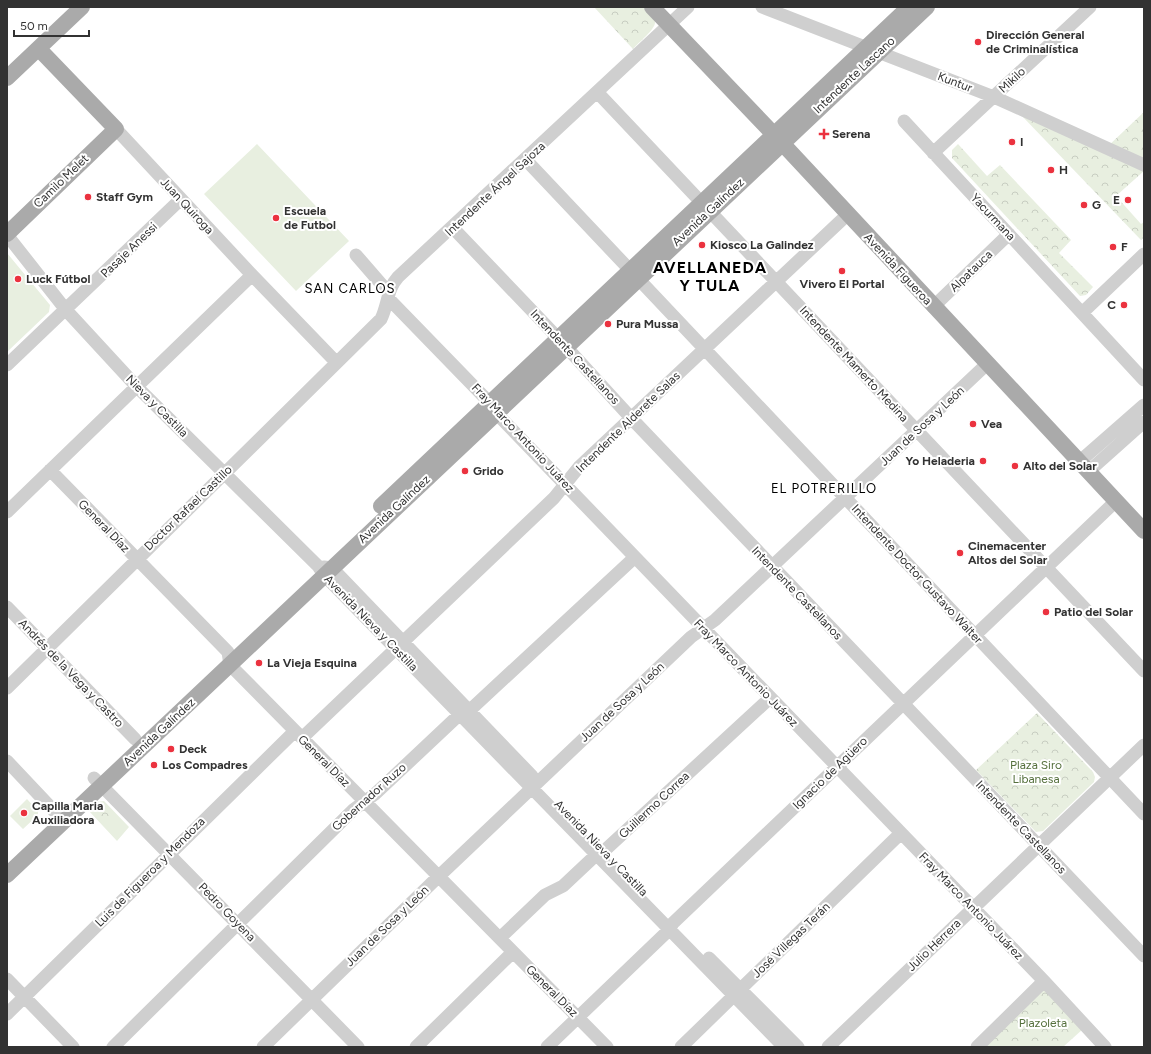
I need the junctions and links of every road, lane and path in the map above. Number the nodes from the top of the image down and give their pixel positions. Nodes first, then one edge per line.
1 (652, 7) edge
2 (688, 7) edge
3 (762, 7) edge
4 (909, 7) edge
5 (927, 7) edge
6 (1090, 7) edge
7 (75, 8) edge
8 (668, 25) junction
9 (39, 49) junction
10 (873, 50) junction
11 (7, 78) edge
12 (598, 93) junction
13 (994, 98) junction
14 (904, 121) dead end
15 (116, 129) junction
16 (777, 139) junction
17 (933, 153) junction
18 (526, 160) junction
19 (1144, 165) edge
20 (182, 200) junction
21 (706, 207) junction
22 (848, 215) junction
23 (453, 228) junction
24 (7, 234) edge
25 (1009, 234) junction
26 (1144, 254) edge
27 (356, 255) dead end
28 (252, 275) junction
29 (634, 275) junction
30 (777, 282) junction
31 (389, 295) junction
32 (933, 307) junction
33 (66, 310) junction
34 (1082, 313) junction
35 (405, 315) junction
36 (381, 319) junction
37 (562, 343) junction
38 (704, 349) junction
39 (336, 362) junction
40 (987, 364) junction
41 (7, 365) edge
42 (1144, 380) edge
43 (137, 387) junction
44 (1144, 405) edge
45 (493, 408) junction
46 (632, 419) junction
47 (1144, 422) edge
48 (916, 431) junction
49 (1083, 467) junction
50 (50, 470) junction
51 (224, 473) junction
52 (566, 484) junction
53 (845, 498) junction
54 (1116, 501) junction
55 (7, 512) edge
56 (1144, 531) edge
57 (634, 558) junction
58 (136, 559) junction
59 (772, 567) junction
60 (1046, 567) junction
61 (325, 570) junction
62 (7, 607) edge
63 (703, 628) junction
64 (974, 635) junction
65 (399, 645) junction
66 (46, 648) junction
67 (229, 658) junction
68 (1144, 671) edge
69 (7, 688) edge
70 (770, 698) junction
71 (902, 703) junction
72 (464, 713) junction
73 (298, 735) junction
74 (135, 740) junction
75 (1144, 745) edge
76 (7, 761) edge
77 (837, 767) junction
78 (1109, 778) junction
79 (98, 782) junction
80 (534, 785) junction
81 (364, 802) junction
82 (57, 814) junction
83 (1144, 814) edge
84 (901, 833) junction
85 (1039, 846) junction
86 (169, 853) junction
87 (600, 853) junction
88 (7, 861) edge
89 (7, 875) edge
90 (438, 876) junction
91 (973, 907) junction
92 (238, 923) junction
93 (671, 926) junction
94 (500, 938) junction
95 (513, 952) junction
96 (1144, 956) edge
97 (7, 979) edge
98 (1044, 981) junction
99 (737, 992) junction
100 (25, 997) junction
101 (311, 999) junction
102 (7, 1014) edge
103 (578, 1017) junction
104 (74, 1047) edge
105 (113, 1047) edge
106 (263, 1047) edge
107 (358, 1047) edge
108 (416, 1047) edge
109 (548, 1047) edge
110 (607, 1047) edge
111 (681, 1047) edge
112 (784, 1047) edge
113 (798, 1047) edge
114 (828, 1047) edge
115 (977, 1047) edge
116 (1105, 1047) edge

1 - 8 main road, Avenida Figueroa
2 - 8 street, Intendente Ángel Sajoza
3 - 10 street, Kuntur
4 - 10 main road, Intendente Lascano
5 - 10 main road, Intendente Lascano
6 - 13 street, Mikilo
7 - 9 main road
8 - 12 street, Intendente Ángel Sajoza
8 - 16 main road, Avenida Figueroa
9 - 11 main road
9 - 15 main road, Juan Quiroga
10 - 13 street, Kuntur
10 - 16 main road, Intendente Lascano
12 - 18 street, Intendente Ángel Sajoza
12 - 21 street, Intendente Mamerto Medina
13 - 17 street, Mikilo
13 - 19 street, Kuntur
14 - 17 street, Yacurmana
15 - 20 street, Juan Quiroga
15 - 24 main road, Camilo Melet
16 - 21 main road, Avenida Galíndez
16 - 22 main road, Avenida Figueroa
17 - 25 street, Yacurmana
18 - 23 street, Intendente Ángel Sajoza
18 - 29 street, Intendente Doctor Gustavo Walter
20 - 28 street, Juan Quiroga
20 - 33 street, Pasaje Anessi
21 - 29 main road, Avenida Galíndez
21 - 30 street, Intendente Mamerto Medina
22 - 30 street, Intendente Alderete Salas
22 - 32 main road, Avenida Figueroa
23 - 31 street, Intendente Ángel Sajoza
23 - 37 street, Intendente Castellanos
24 - 33 street, Nieva y Castilla
25 - 32 street, Alpatauca
25 - 34 street, Yacurmana
26 - 34 street
27 - 31 street, Fray Marco Antonio Juárez
28 - 39 street, Juan Quiroga
28 - 43 street
29 - 37 main road, Avenida Galíndez
29 - 38 street, Intendente Doctor Gustavo Walter
30 - 38 street, Intendente Alderete Salas
30 - 48 street, Intendente Mamerto Medina
31 - 35 street, Fray Marco Antonio Juárez
31 - 36 street, Intendente Ángel Sajoza
32 - 40 main road, Avenida Figueroa
33 - 41 street, Pasaje Anessi
33 - 43 street, Nieva y Castilla
34 - 42 street, Yacurmana
35 - 36 street
35 - 45 street, Fray Marco Antonio Juárez
36 - 39 street, Intendente Ángel Sajoza
37 - 45 main road, Avenida Galíndez
37 - 46 street, Intendente Castellanos
38 - 46 street, Intendente Alderete Salas
38 - 53 street, Intendente Doctor Gustavo Walter
39 - 51 street, Doctor Rafael Castillo
40 - 48 street, Juan de Sosa y León
40 - 49 main road, Avenida Figueroa
43 - 50 street
43 - 51 street, Nieva y Castilla
44 - 49 street
45 - 52 street, Fray Marco Antonio Juárez
45 - 61 main road, Avenida Galíndez
46 - 52 street, Intendente Alderete Salas
46 - 59 street, Intendente Castellanos
47 - 49 street
48 - 53 street, Juan de Sosa y León
48 - 60 street, Intendente Mamerto Medina
49 - 54 main road, Avenida Figueroa
50 - 55 street
50 - 58 street, General Díaz
51 - 58 street, Doctor Rafael Castillo
51 - 61 street, Nieva y Castilla
52 - 57 street, Fray Marco Antonio Juárez
52 - 65 street, Intendente Alderete Salas
53 - 59 street, Juan de Sosa y León
53 - 64 street, Intendente Doctor Gustavo Walter
54 - 56 main road, Avenida Figueroa
54 - 60 street, Ignacio de Agüero
57 - 63 street, Fray Marco Antonio Juárez
57 - 72 street, Gobernador Ruzo
58 - 66 street, Doctor Rafael Castillo
58 - 67 street, General Díaz
59 - 63 street, Juan de Sosa y León
59 - 71 street, Intendente Castellanos
60 - 64 street, Ignacio de Agüero
60 - 68 street, Intendente Mamerto Medina
61 - 65 street, Avenida Nieva y Castilla
61 - 67 main road, Avenida Galíndez
62 - 66 street, Andrés de la Vega y Castro
63 - 70 street, Fray Marco Antonio Juárez
63 - 80 street, Juan de Sosa y León
64 - 71 street, Ignacio de Agüero
64 - 78 street, Intendente Doctor Gustavo Walter
65 - 72 street, Avenida Nieva y Castilla
65 - 73 street, Luis de Figueroa y Mendoza
66 - 69 street, Doctor Rafael Castillo
66 - 74 street, Andrés de la Vega y Castro
67 - 73 street, General Díaz
67 - 74 main road, Avenida Galíndez
67 - 79 main road, Avenida Galíndez
70 - 77 street, Fray Marco Antonio Juárez
70 - 87 street, Guillermo Correa
71 - 77 street, Ignacio de Agüero
71 - 85 street, Intendente Castellanos
72 - 80 street, Avenida Nieva y Castilla
72 - 81 street, Gobernador Ruzo
73 - 81 street, General Díaz
73 - 86 street, Luis de Figueroa y Mendoza
74 - 79 main road, Avenida Galíndez
75 - 78 street, Julio Herrera
76 - 82 street
77 - 84 street, Fray Marco Antonio Juárez
77 - 93 street, Ignacio de Agüero
78 - 83 street, Intendente Doctor Gustavo Walter
78 - 85 street, Julio Herrera
79 - 82 main road, Avenida Galíndez
79 - 86 street, Pedro Goyena
79 - 89 main road, Avenida Galíndez
80 - 87 street, Avenida Nieva y Castilla
80 - 90 street, Juan de Sosa y León
81 - 90 street, General Díaz
81 - 92 street, Gobernador Ruzo
82 - 88 main road, Avenida Galíndez
84 - 91 street, Fray Marco Antonio Juárez
84 - 99 street, José Villegas Terán
85 - 91 street, Julio Herrera
85 - 96 street, Intendente Castellanos
86 - 92 street, Pedro Goyena
86 - 100 street, Luis de Figueroa y Mendoza
87 - 93 street, Avenida Nieva y Castilla
87 - 94 street, Guillermo Correa
90 - 94 street, General Díaz
90 - 101 street, Juan de Sosa y León
91 - 98 street, Fray Marco Antonio Juárez
91 - 114 street, Julio Herrera
92 - 101 street, Pedro Goyena
92 - 105 street, Gobernador Ruzo
93 - 99 street, Avenida Nieva y Castilla
93 - 103 street, Ignacio de Agüero
94 - 95 street, General Díaz
95 - 103 street, General Díaz
95 - 108 street
97 - 100 street
98 - 115 street
98 - 116 street, Fray Marco Antonio Juárez
99 - 111 street, José Villegas Terán
99 - 112 street, Avenida Nieva y Castilla
99 - 113 street, Avenida Nieva y Castilla
100 - 102 street, Luis de Figueroa y Mendoza
100 - 104 street
101 - 106 street, Juan de Sosa y León
101 - 107 street, Pedro Goyena
103 - 109 street, Ignacio de Agüero
103 - 110 street, General Díaz

